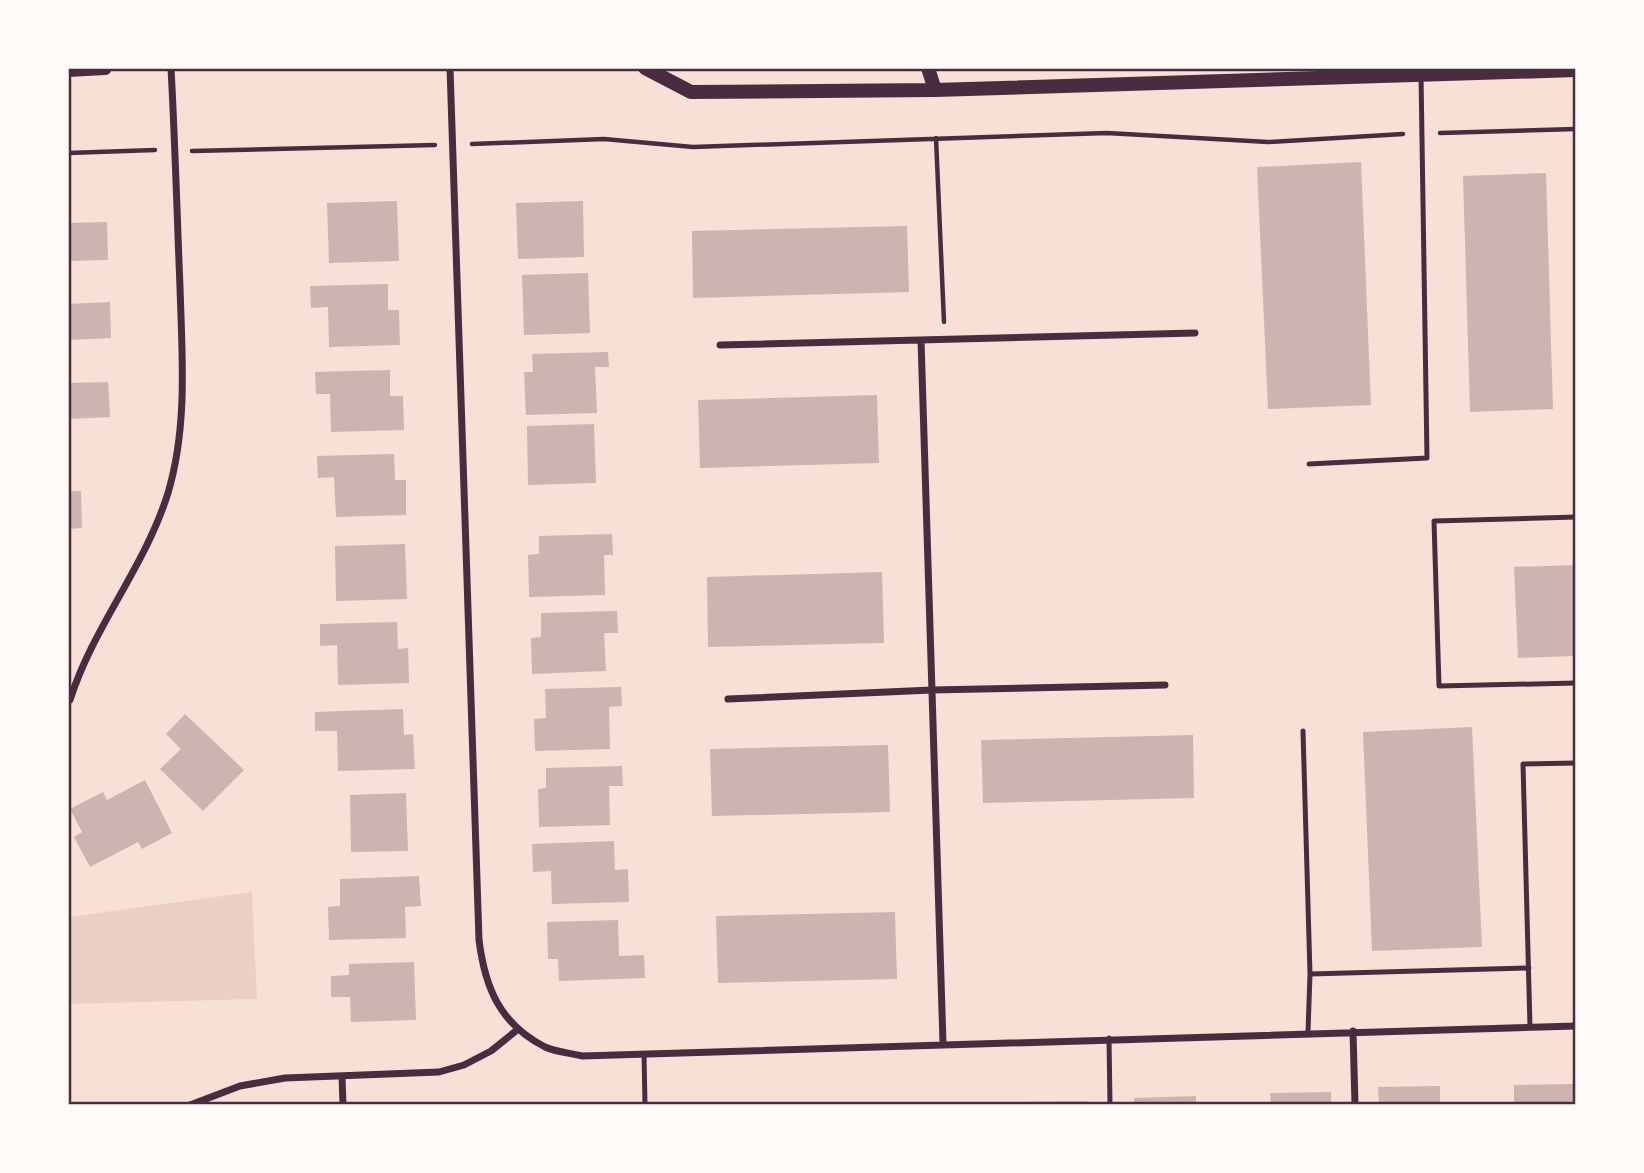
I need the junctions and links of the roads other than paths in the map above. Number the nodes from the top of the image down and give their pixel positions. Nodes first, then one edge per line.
1 (105, 68) edge
2 (172, 68) edge
3 (450, 68) edge
4 (645, 68) edge
5 (928, 68) edge
6 (68, 70) edge
7 (1576, 70) edge
8 (1421, 75) junction
9 (935, 90) junction
10 (1195, 333) dead end
11 (921, 340) junction
12 (720, 345) dead end
13 (1309, 464) dead end
14 (1576, 517) edge
15 (1576, 683) edge
16 (1165, 685) dead end
17 (932, 691) junction
18 (728, 699) dead end
19 (71, 700) dead end
20 (1303, 731) dead end
21 (1576, 763) edge
22 (1529, 968) junction
23 (1310, 974) junction
24 (1576, 1026) edge
25 (1530, 1027) junction
26 (517, 1030) junction
27 (1353, 1031) junction
28 (1308, 1032) junction
29 (1109, 1038) junction
30 (943, 1043) junction
31 (644, 1054) junction
32 (342, 1076) junction
33 (190, 1105) edge
34 (343, 1105) edge
35 (645, 1105) edge
36 (1110, 1105) edge
37 (1355, 1105) edge

1 - 6 main road
2 - 19 street
3 - 26 street
4 - 9 main road
5 - 9 main road
7 - 8 main road
8 - 9 main road
8 - 13 lane
10 - 11 street
11 - 12 street
11 - 17 street
14 - 15 lane
16 - 17 street
17 - 18 street
17 - 30 street
20 - 23 lane
21 - 22 lane
22 - 23 lane
22 - 25 lane
23 - 28 lane
24 - 25 street
25 - 27 street
26 - 31 street
26 - 32 street
27 - 28 street
27 - 37 street
28 - 29 street
29 - 30 street
29 - 36 lane
30 - 31 street
31 - 35 lane
32 - 33 street
32 - 34 street

